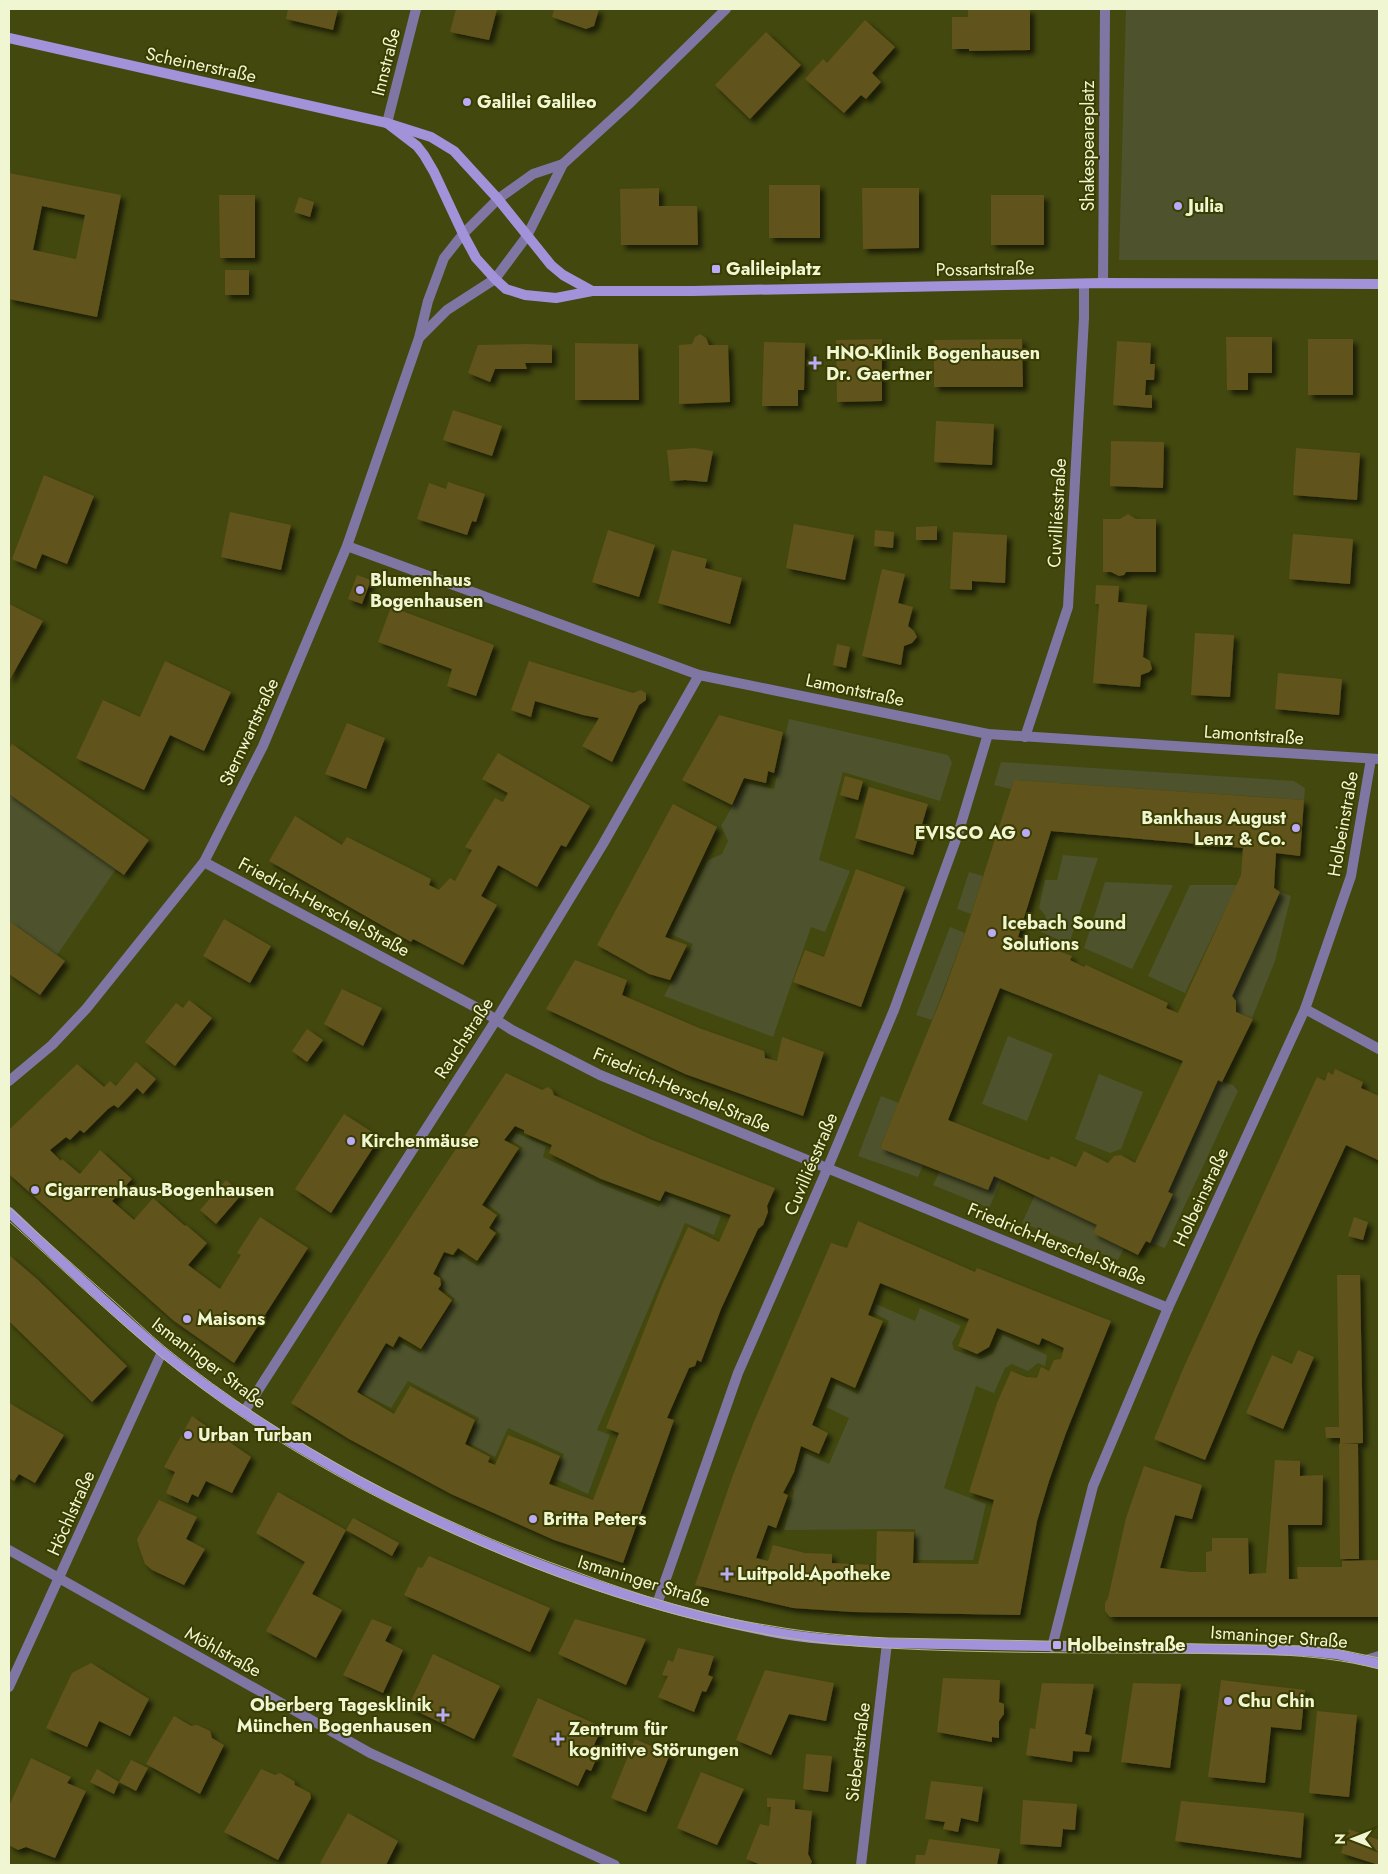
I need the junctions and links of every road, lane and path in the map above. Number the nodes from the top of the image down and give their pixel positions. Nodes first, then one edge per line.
1 (416, 9) edge
2 (726, 9) edge
3 (1105, 9) edge
4 (9, 38) edge
5 (387, 122) junction
6 (563, 164) junction
7 (498, 199) junction
8 (463, 234) junction
9 (526, 236) junction
10 (495, 279) junction
11 (1103, 283) junction
12 (1084, 284) junction
13 (1379, 284) edge
14 (592, 291) junction
15 (419, 338) junction
16 (347, 546) junction
17 (699, 675) junction
18 (988, 734) junction
19 (1025, 737) junction
20 (1375, 759) edge
21 (204, 862) junction
22 (1305, 1009) junction
23 (496, 1020) junction
24 (1379, 1049) edge
25 (9, 1080) edge
26 (828, 1167) junction
27 (9, 1212) edge
28 (1168, 1308) junction
29 (162, 1352) junction
30 (244, 1412) junction
31 (9, 1550) edge
32 (59, 1579) junction
33 (657, 1604) junction
34 (887, 1643) junction
35 (1052, 1647) junction
36 (1379, 1656) edge
37 (1366, 1660) junction
38 (1379, 1664) edge
39 (9, 1687) edge
40 (615, 1865) edge
41 (861, 1865) edge

1 - 5 street, Innstraße
2 - 6 street
3 - 11 street, Shakespeareplatz
4 - 5 street, Scheinerstraße
5 - 7 street
5 - 8 street
6 - 7 street
6 - 9 street
7 - 8 street
7 - 9 street
8 - 10 street
8 - 15 street, Sternwartstraße
9 - 10 street
9 - 14 street
10 - 14 street
10 - 15 street, Sternwartstraße
11 - 12 street, Possartstraße
11 - 13 street, Possartstraße
12 - 14 street, Possartstraße
12 - 19 street, Cuvilliésstraße
15 - 16 street, Sternwartstraße
16 - 17 street, Lamontstraße
16 - 21 street, Sternwartstraße
17 - 18 street, Lamontstraße
17 - 23 street, Rauchstraße
18 - 19 street, Lamontstraße
18 - 26 street, Cuvilliésstraße
19 - 20 street, Lamontstraße
20 - 22 street, Holbeinstraße
21 - 23 street, Friedrich-Herschel-Straße
21 - 25 street, Sternwartstraße
22 - 24 street
22 - 28 street, Holbeinstraße
23 - 26 street, Friedrich-Herschel-Straße
23 - 30 street, Rauchstraße
26 - 28 street, Friedrich-Herschel-Straße
26 - 33 street, Cuvilliésstraße
27 - 29 street, Ismaninger Straße
28 - 35 street, Holbeinstraße
29 - 30 street, Ismaninger Straße
29 - 32 street, Höchlstraße
30 - 33 street, Ismaninger Straße
31 - 32 street, Möhlstraße
32 - 39 street, Höchlstraße
32 - 40 street, Möhlstraße
33 - 34 street, Ismaninger Straße
34 - 35 street, Ismaninger Straße
34 - 41 street, Siebertstraße
35 - 37 street, Ismaninger Straße
36 - 37 street
37 - 38 street, Ismaninger Straße

